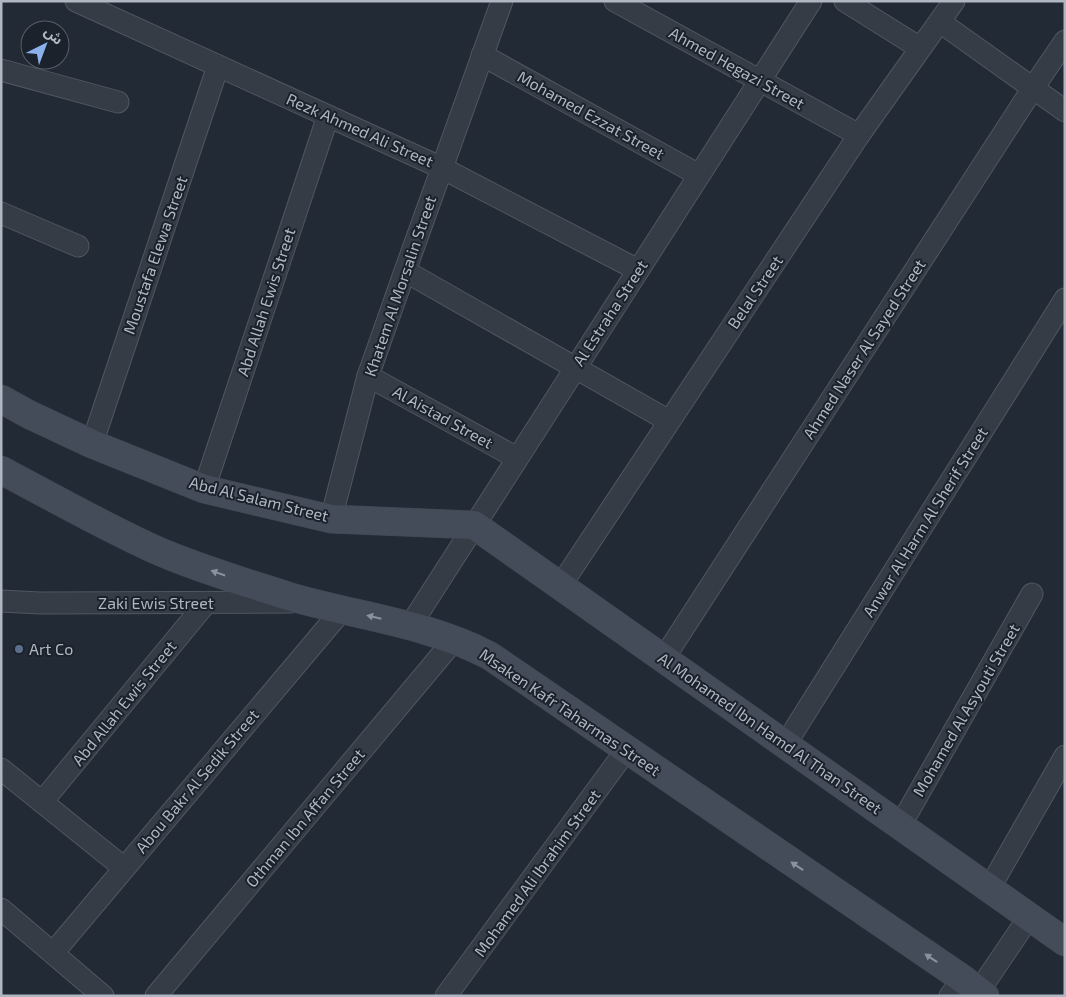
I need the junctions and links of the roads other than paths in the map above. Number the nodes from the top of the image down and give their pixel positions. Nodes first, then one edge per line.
1 (76, 1) edge
2 (502, 1) edge
3 (615, 1) edge
4 (811, 1) edge
5 (845, 1) edge
6 (954, 1) edge
7 (940, 22) junction
8 (1065, 41) edge
9 (920, 48) junction
10 (482, 56) junction
11 (218, 66) junction
12 (1, 70) edge
13 (760, 80) junction
14 (1033, 88) junction
15 (118, 102) dead end
16 (1065, 111) edge
17 (328, 116) junction
18 (859, 135) junction
19 (442, 168) junction
20 (699, 175) junction
21 (1, 213) edge
22 (78, 246) dead end
23 (638, 270) junction
24 (404, 271) junction
25 (1065, 299) edge
26 (575, 368) junction
27 (368, 376) junction
28 (1, 400) edge
29 (669, 421) junction
30 (92, 444) junction
31 (517, 458) junction
32 (1, 470) edge
33 (204, 489) junction
34 (331, 519) junction
35 (474, 525) junction
36 (561, 585) junction
37 (1032, 594) dead end
38 (1, 602) edge
39 (311, 602) junction
40 (206, 603) junction
41 (342, 610) junction
42 (410, 626) junction
43 (454, 640) junction
44 (664, 658) junction
45 (785, 745) junction
46 (627, 749) junction
47 (1065, 756) edge
48 (1, 769) edge
49 (42, 802) junction
50 (900, 826) junction
51 (124, 868) junction
52 (989, 889) junction
53 (1, 909) edge
54 (1029, 917) junction
55 (1065, 942) edge
56 (53, 953) junction
57 (969, 990) edge
58 (103, 996) edge
59 (156, 996) edge
60 (446, 996) edge

1 - 11 street, Rezk Ahmed Ali Street
2 - 10 street, Khatem Al Morsalin Street
3 - 13 street, Ahmed Hegazi Street
4 - 13 street, Al Estraha Street
5 - 9 street
6 - 7 street, Belal Street
7 - 9 street, Belal Street
7 - 14 street
8 - 14 street, Ahmed Naser Al Sayed Street
9 - 18 street, Belal Street
10 - 19 street, Khatem Al Morsalin Street
10 - 20 street, Mohamed Ezzat Street
11 - 17 street, Rezk Ahmed Ali Street
11 - 30 street, Moustafa Elewa Street
12 - 15 street
13 - 18 street, Ahmed Hegazi Street
13 - 20 street, Al Estraha Street
14 - 16 street
14 - 44 street, Ahmed Naser Al Sayed Street
17 - 19 street, Rezk Ahmed Ali Street
17 - 33 street, Abd Allah Ewis Street
18 - 29 street, Belal Street
19 - 23 street, Rezk Ahmed Ali Street
19 - 24 street, Khatem Al Morsalin Street
20 - 23 street, Al Estraha Street
21 - 22 street
23 - 26 street, Al Estraha Street
24 - 26 street
24 - 27 street, Khatem Al Morsalin Street
25 - 45 street, Anwar Al Harm Al Sherif Street
26 - 29 street
26 - 31 street, Al Estraha Street
27 - 31 street, Al Aistad Street
27 - 34 street, Khatem Al Morsalin Street
28 - 30 street, Abd Al Salam Street
29 - 36 street, Belal Street
30 - 33 street, Abd Al Salam Street
31 - 35 street, Al Estraha Street
39 -> 32 street, Msaken Kafr Taharmas Street
33 - 34 street, Abd Al Salam Street
34 - 35 street, Abd Al Salam Street
35 - 36 street, Al Mohamed Ibn Hamd Al Than Street
35 - 42 street, Al Estraha Street
36 - 44 street, Al Mohamed Ibn Hamd Al Than Street
37 - 50 street, Mohamed Al Asyouti Street
38 - 40 street, Zaki Ewis Street
39 - 40 street, Zaki Ewis Street
39 - 41 street, Msaken Kafr Taharmas Street
40 - 49 street, Abd Allah Ewis Street
42 -> 41 street, Msaken Kafr Taharmas Street
41 - 51 street, Abou Bakr Al Sedik Street
42 - 43 street, Msaken Kafr Taharmas Street
43 - 46 street, Msaken Kafr Taharmas Street
43 - 59 street, Othman Ibn Affan Street
44 - 45 street, Al Mohamed Ibn Hamd Al Than Street
45 - 50 street, Al Mohamed Ibn Hamd Al Than Street
57 -> 46 street, Msaken Kafr Taharmas Street
46 - 60 street, Mohamed Ali Ibrahim Street
47 - 52 street
48 - 49 street
49 - 51 street
50 - 52 street, Al Mohamed Ibn Hamd Al Than Street
51 - 56 street, Abou Bakr Al Sedik Street
52 - 54 street, Al Mohamed Ibn Hamd Al Than Street
53 - 56 street
54 - 55 street, Al Mohamed Ibn Hamd Al Than Street
54 - 57 street
56 - 58 street

